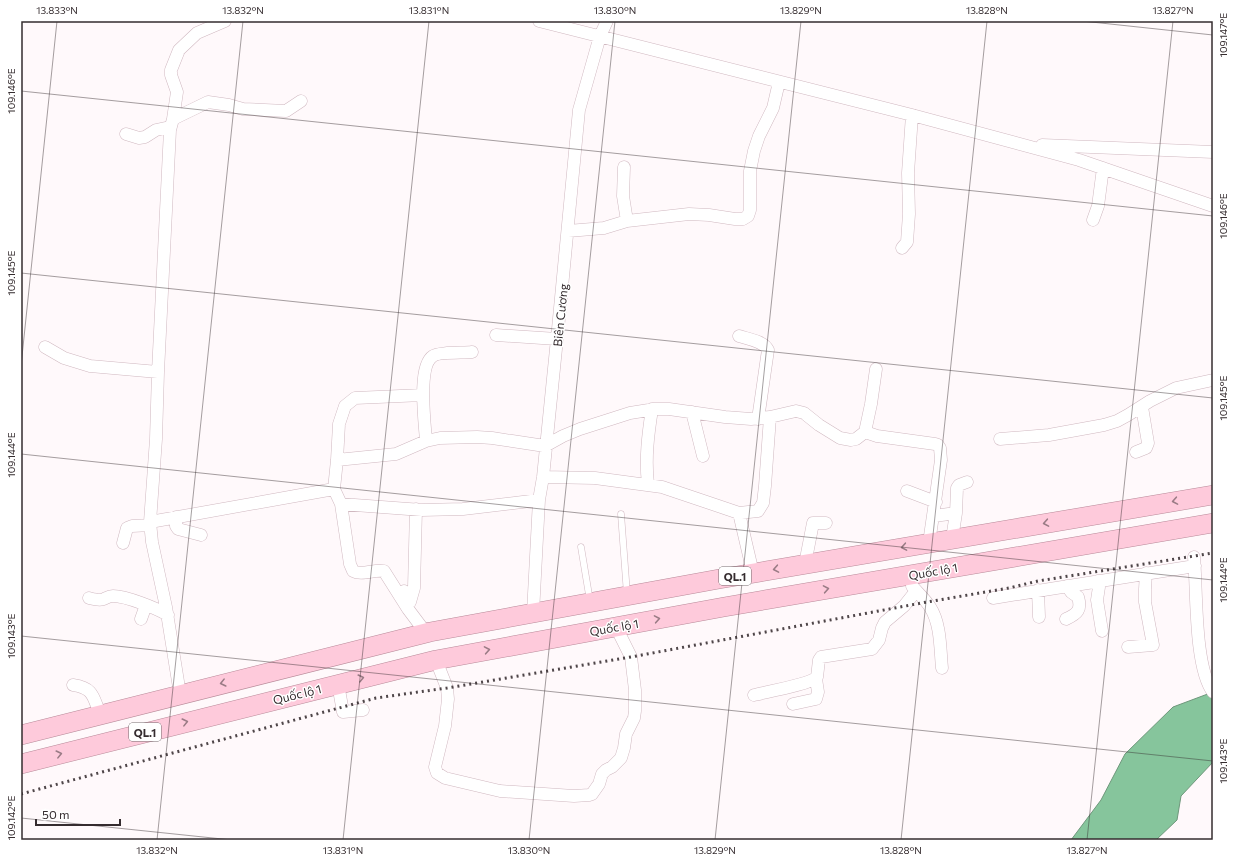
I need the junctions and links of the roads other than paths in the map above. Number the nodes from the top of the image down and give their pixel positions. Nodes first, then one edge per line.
1 (225, 21) edge
2 (539, 21) edge
3 (607, 21) edge
4 (600, 36) junction
5 (779, 82) junction
6 (300, 101) dead end
7 (912, 115) junction
8 (172, 123) junction
9 (126, 134) dead end
10 (1019, 144) junction
11 (1213, 152) edge
12 (624, 167) dead end
13 (1103, 168) junction
14 (1213, 206) edge
15 (1093, 220) dead end
16 (627, 221) junction
17 (568, 231) junction
18 (902, 248) dead end
19 (496, 335) dead end
20 (739, 336) dead end
21 (557, 339) junction
22 (45, 347) dead end
23 (472, 352) dead end
24 (876, 369) dead end
25 (158, 372) junction
26 (1213, 380) edge
27 (423, 395) junction
28 (1142, 407) junction
29 (652, 409) junction
30 (692, 412) junction
31 (764, 418) junction
32 (865, 432) junction
33 (1000, 439) dead end
34 (426, 441) junction
35 (545, 446) junction
36 (1136, 452) dead end
37 (703, 456) dead end
38 (337, 460) junction
39 (543, 477) junction
40 (967, 482) dead end
41 (648, 484) junction
42 (334, 489) junction
43 (907, 490) dead end
44 (1213, 495) edge
45 (539, 500) junction
46 (936, 502) junction
47 (342, 504) junction
48 (416, 509) junction
49 (739, 513) junction
50 (956, 513) junction
51 (621, 514) dead end
52 (934, 516) junction
53 (176, 518) junction
54 (826, 523) dead end
55 (1213, 523) edge
56 (151, 524) junction
57 (201, 535) dead end
58 (952, 539) junction
59 (123, 543) dead end
60 (929, 543) junction
61 (581, 547) dead end
62 (805, 564) junction
63 (392, 572) dead end
64 (753, 573) junction
65 (1146, 573) junction
66 (1098, 581) junction
67 (911, 583) junction
68 (1068, 586) junction
69 (1038, 590) junction
70 (627, 596) junction
71 (89, 598) dead end
72 (994, 598) dead end
73 (590, 603) junction
74 (146, 605) junction
75 (533, 613) junction
76 (168, 615) junction
77 (1039, 617) dead end
78 (141, 619) dead end
79 (1066, 619) dead end
80 (616, 627) junction
81 (1102, 632) dead end
82 (426, 633) junction
83 (1128, 647) dead end
84 (436, 660) junction
85 (942, 668) dead end
86 (261, 674) junction
87 (816, 679) junction
88 (338, 684) junction
89 (73, 685) dead end
90 (1212, 691) edge
91 (180, 694) junction
92 (754, 695) dead end
93 (268, 701) junction
94 (793, 704) dead end
95 (364, 710) dead end
96 (100, 714) junction
97 (21, 735) edge
98 (21, 764) edge

1 - 8 street
2 - 4 street
3 - 4 street, Biên Cương
4 - 5 street
4 - 17 street, Biên Cương
5 - 7 street
5 - 16 street
6 - 8 street
7 - 10 street
7 - 18 street
8 - 9 street
8 - 25 street
10 - 11 street
10 - 13 street
12 - 16 street
13 - 14 street
13 - 15 street
16 - 17 street
17 - 21 street, Biên Cương
19 - 21 street
20 - 31 street
21 - 35 street, Biên Cương
22 - 25 street
23 - 27 street
24 - 32 street
25 - 56 street
26 - 28 street
27 - 34 street
27 - 38 street
28 - 33 street
28 - 36 street
29 - 30 street
29 - 35 street
29 - 41 street
30 - 31 street
30 - 37 street
31 - 32 street
31 - 49 street
32 - 46 street
34 - 35 street
34 - 38 street
35 - 39 street, Biên Cương
38 - 42 street
39 - 41 street
39 - 45 street, Biên Cương
40 - 50 street
41 - 49 street
42 - 47 street
42 - 53 street
43 - 46 street
44 -> 58 highway, QL.1
45 - 48 street
45 - 75 street, Biên Cương
46 - 52 street
47 - 48 street
47 - 82 street
48 - 63 street
49 - 64 street
50 - 52 street
50 - 58 street
51 - 70 lane
52 - 60 street
53 - 56 street
53 - 57 street
54 - 62 street
55 - 67 highway, Quốc lộ 1 / QL.1
56 - 59 street
56 - 76 street
58 - 60 highway, QL.1
60 -> 62 highway, QL.1
61 - 73 lane
62 -> 64 highway, QL.1
64 - 70 highway, QL.1
65 - 66 street
65 - 83 street
65 - 90 street
66 - 68 street
66 - 81 street
80 -> 67 highway, Quốc lộ 1 / QL.1
67 - 85 street
67 - 87 street
68 - 69 street
68 - 79 street
69 - 72 street
69 - 77 street
70 - 73 highway, QL.1
71 - 74 street
73 - 75 highway, QL.1
74 - 76 street
74 - 78 street
75 - 82 highway, QL.1
76 - 91 street
84 -> 80 highway, Quốc lộ 1 / QL.1
80 - 84 street
82 - 86 highway, QL.1
88 -> 84 highway, Quốc lộ 1 / QL.1
86 -> 91 highway, QL.1
86 - 93 highway
87 - 92 street
87 - 94 street
88 - 93 highway, Quốc lộ 1 / QL.1
88 - 95 street
89 - 96 street
91 - 96 highway, QL.1
98 -> 93 highway, Quốc lộ 1 / QL.1
96 - 97 highway, QL.1

